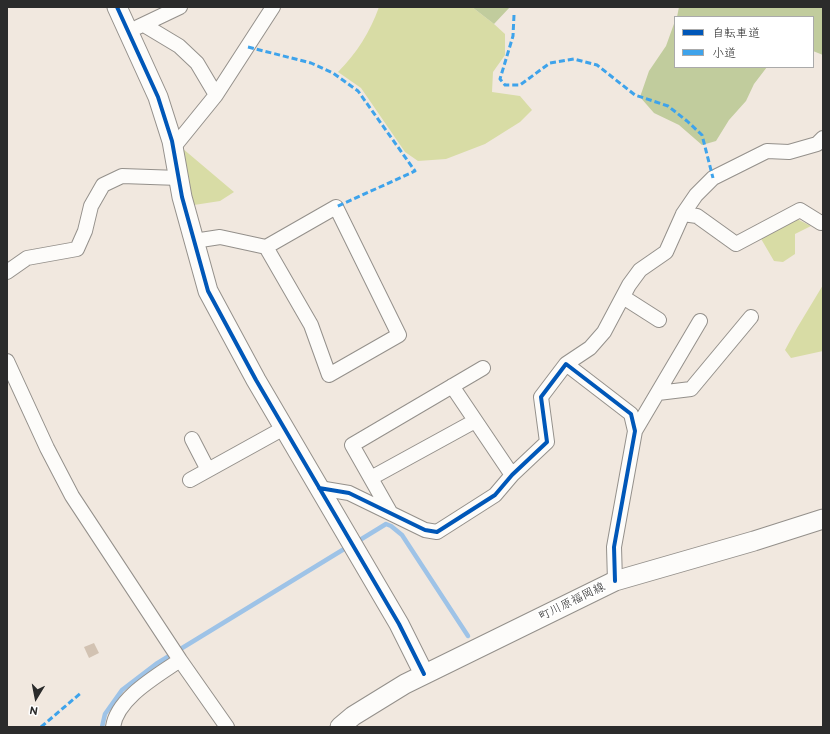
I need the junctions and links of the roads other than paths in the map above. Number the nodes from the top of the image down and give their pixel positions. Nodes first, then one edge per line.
1 (117, 7) edge
2 (180, 7) edge
3 (273, 7) edge
4 (136, 28) junction
5 (216, 95) junction
6 (823, 138) edge
7 (172, 148) junction
8 (179, 178) junction
9 (683, 214) junction
10 (823, 222) edge
11 (194, 241) junction
12 (266, 247) junction
13 (7, 272) edge
14 (623, 297) junction
15 (750, 317) dead end
16 (659, 320) dead end
17 (700, 321) dead end
18 (7, 361) edge
19 (566, 364) junction
20 (483, 368) dead end
21 (452, 386) junction
22 (658, 393) junction
23 (475, 420) junction
24 (284, 428) junction
25 (635, 432) junction
26 (192, 439) dead end
27 (208, 470) junction
28 (512, 475) junction
29 (370, 478) junction
30 (190, 480) dead end
31 (320, 488) junction
32 (390, 512) junction
33 (823, 519) edge
34 (615, 581) junction
35 (180, 660) junction
36 (424, 674) junction
37 (113, 727) edge
38 (227, 727) edge
39 (340, 727) edge

1 - 4 street
2 - 4 street
3 - 5 street
4 - 5 street
4 - 7 street
5 - 7 street
6 - 9 street
7 - 8 street
8 - 11 street
8 - 13 street
9 - 10 street
9 - 14 street
11 - 12 street
11 - 24 street
12 - 12 street
14 - 16 street
14 - 19 street
15 - 22 street
17 - 22 street
18 - 35 street
19 - 25 street
19 - 28 street
20 - 21 street
21 - 23 street
21 - 29 street
22 - 25 street
23 - 28 street
23 - 29 street
24 - 27 street
24 - 31 street
25 - 34 street
26 - 27 street
27 - 30 street
28 - 32 street
29 - 32 street
31 - 32 street
31 - 36 street
33 - 34 street, 町川原福岡線
34 - 36 street, 町川原福岡線
35 - 37 street
35 - 38 street
36 - 39 street, 町川原福岡線

